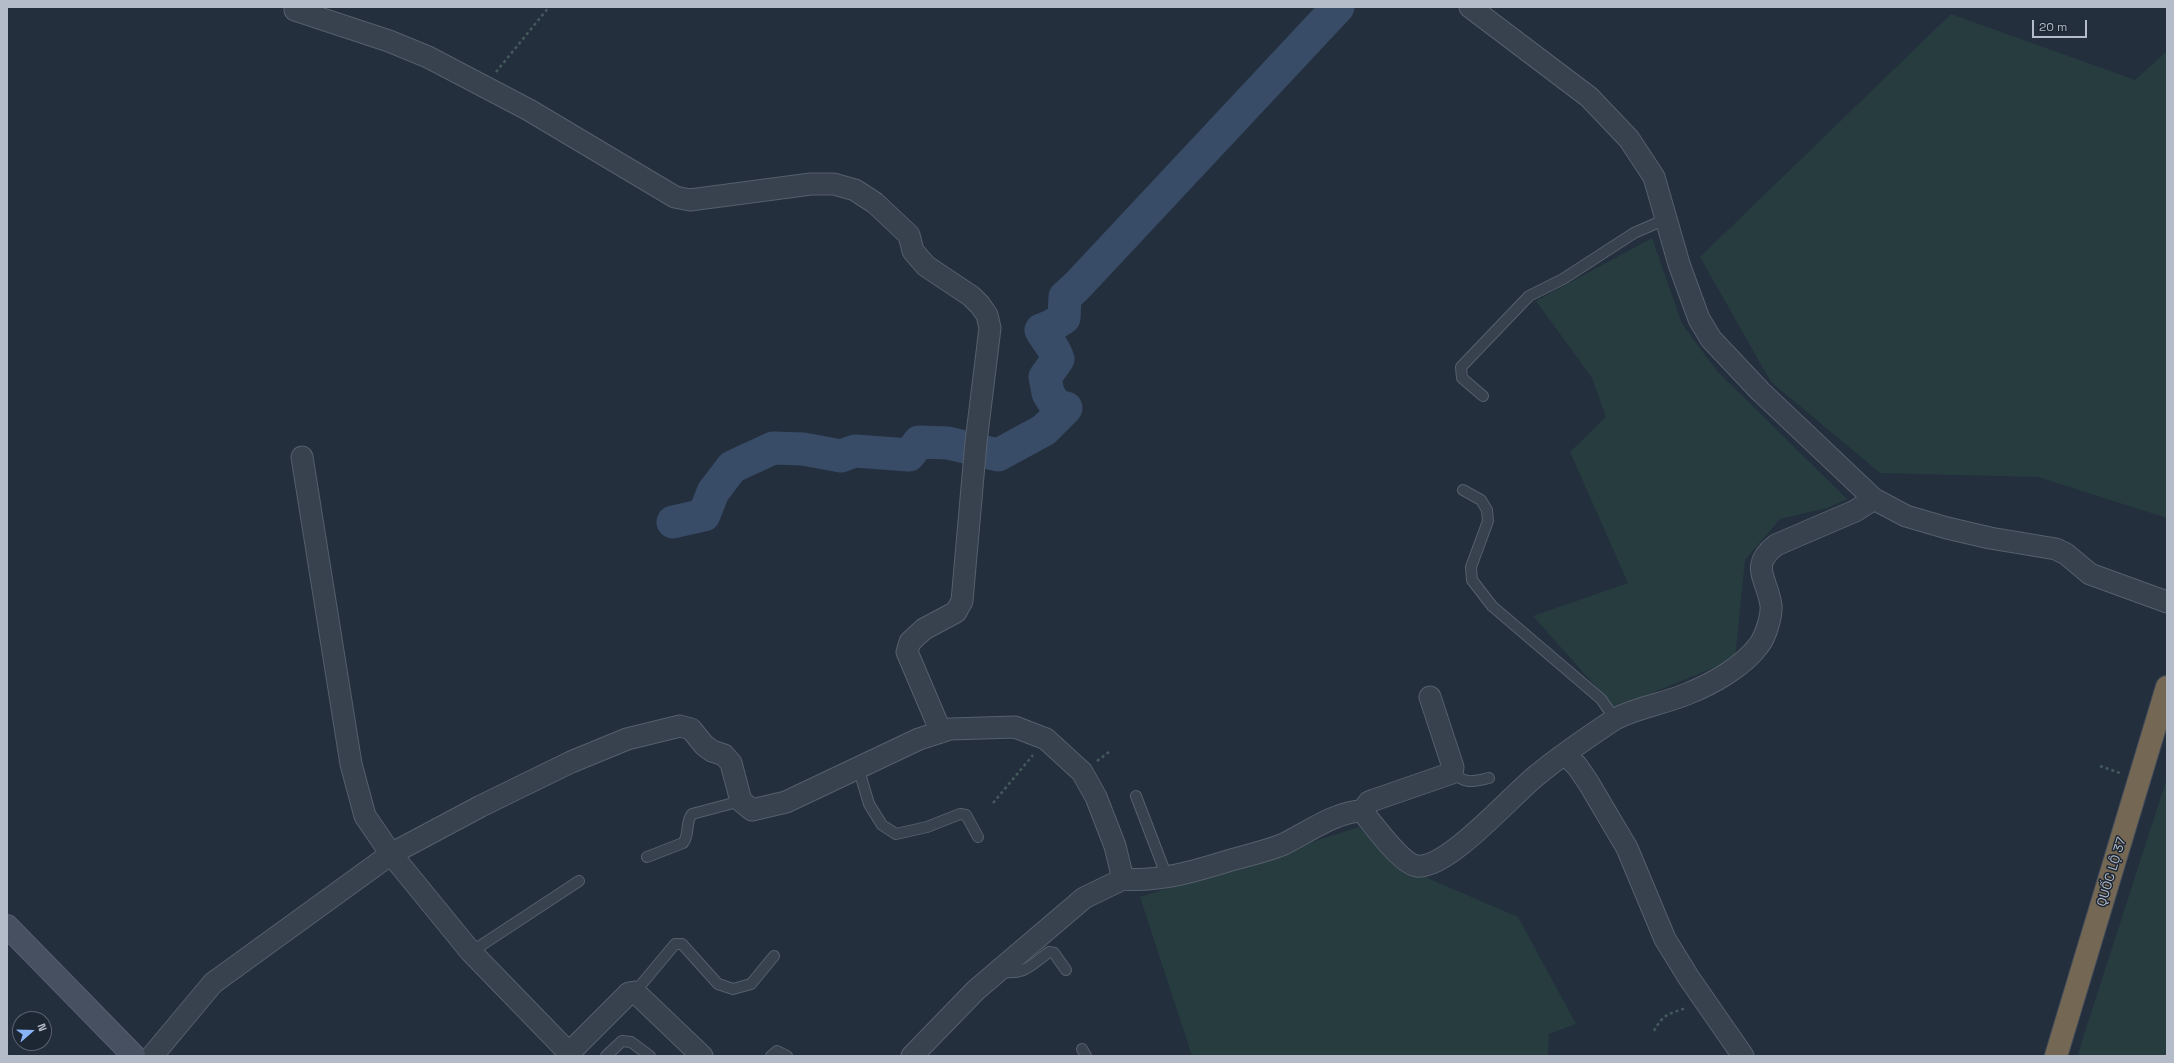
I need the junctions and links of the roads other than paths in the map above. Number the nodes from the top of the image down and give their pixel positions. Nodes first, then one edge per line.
1 (1470, 7) edge
2 (295, 10) dead end
3 (1666, 219) junction
4 (1483, 396) dead end
5 (302, 456) dead end
6 (1463, 490) dead end
7 (1874, 499) junction
8 (2167, 602) edge
9 (2167, 687) edge
10 (1430, 697) dead end
11 (1615, 719) junction
12 (940, 732) junction
13 (1565, 754) junction
14 (858, 767) junction
15 (1452, 772) junction
16 (1489, 778) dead end
17 (1136, 796) dead end
18 (741, 801) junction
19 (1362, 811) junction
20 (978, 837) dead end
21 (391, 854) junction
22 (647, 857) dead end
23 (1168, 877) junction
24 (1123, 879) junction
25 (579, 881) dead end
26 (7, 926) edge
27 (471, 952) junction
28 (774, 956) dead end
29 (1066, 970) dead end
30 (999, 971) junction
31 (635, 992) junction
32 (571, 1054) edge
33 (134, 1056) edge
34 (152, 1056) edge
35 (606, 1056) edge
36 (650, 1056) edge
37 (702, 1056) edge
38 (771, 1056) edge
39 (787, 1056) edge
40 (912, 1056) edge
41 (1743, 1056) edge
42 (2056, 1056) edge

1 - 3 street
2 - 12 street
3 - 4 lane
3 - 7 street
5 - 21 street
6 - 11 lane
7 - 8 street
7 - 11 street
9 - 42 highway, QUỐC LỘ 37
10 - 15 street
11 - 13 street
12 - 14 street
12 - 24 street
13 - 19 street
13 - 41 street
14 - 18 street
14 - 20 lane
15 - 16 lane
15 - 19 street
17 - 23 lane
18 - 21 street
18 - 22 lane
19 - 23 street
21 - 27 street
21 - 34 street
23 - 24 street
24 - 30 street
25 - 27 lane
26 - 33 street
27 - 32 street
28 - 31 lane
29 - 30 lane
30 - 40 street
31 - 32 street
31 - 37 street
35 - 36 lane
38 - 39 lane

